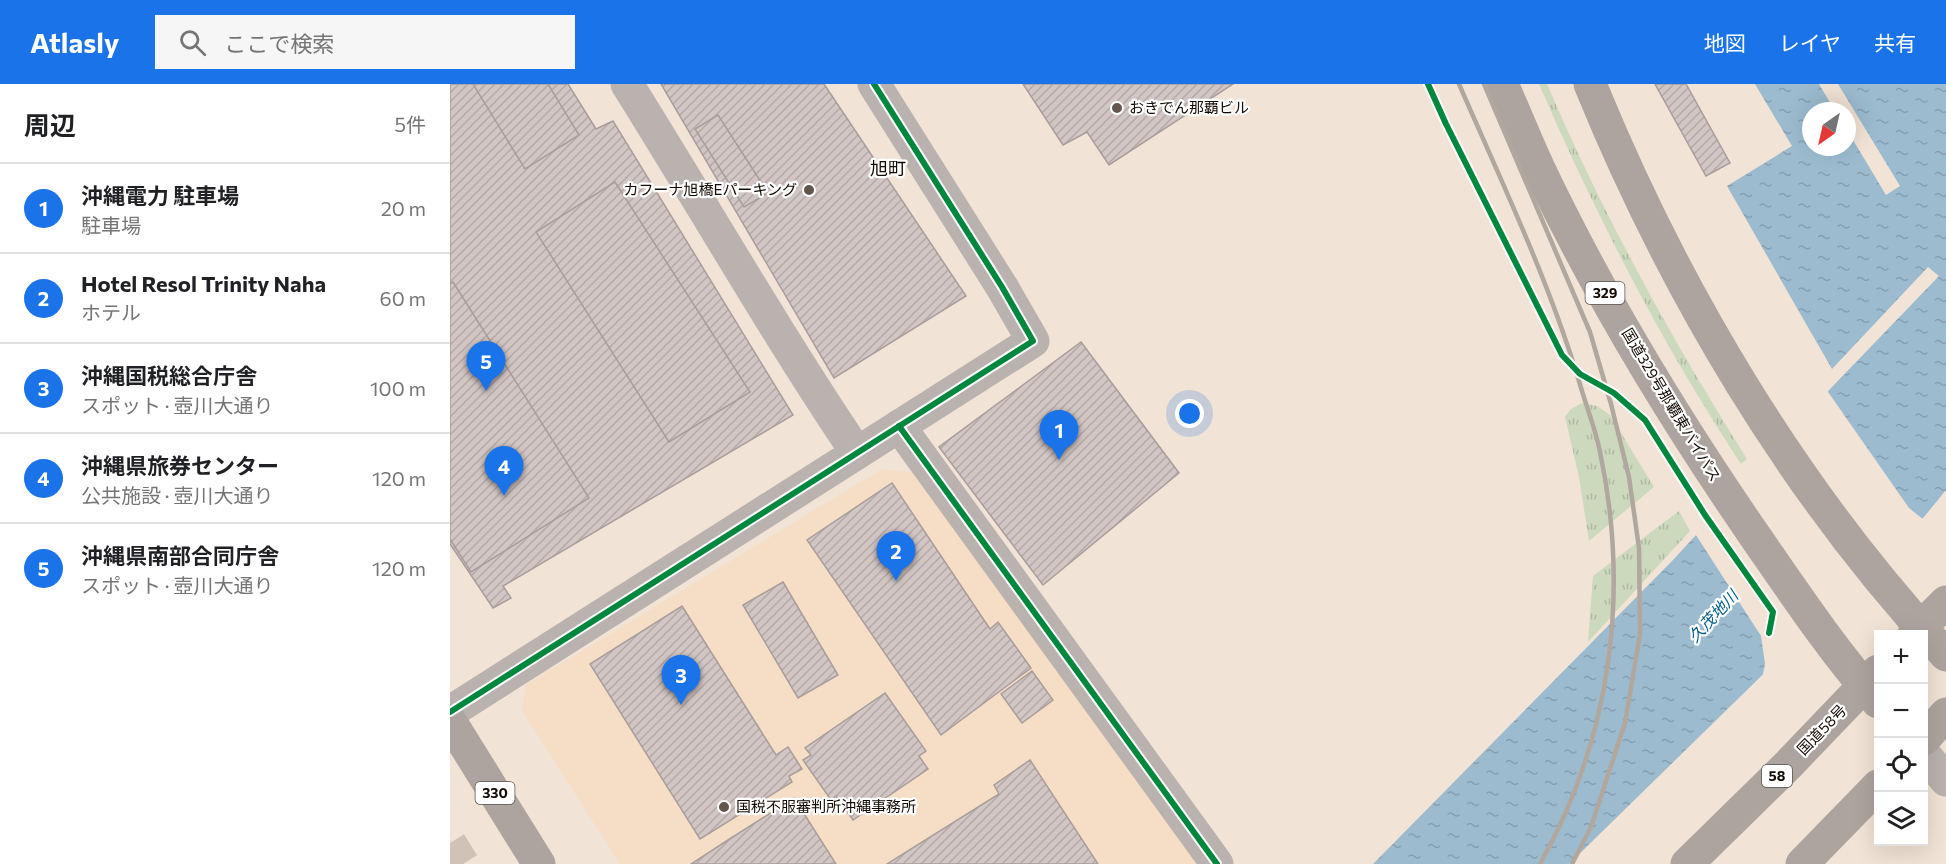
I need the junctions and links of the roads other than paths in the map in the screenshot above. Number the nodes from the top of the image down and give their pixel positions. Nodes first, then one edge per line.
1 (627, 84) edge
2 (874, 84) edge
3 (1502, 84) edge
4 (1590, 84) edge
5 (899, 426) junction
6 (857, 453) junction
7 (1946, 602) edge
8 (1916, 630) edge
9 (1918, 630) edge
10 (1928, 640) edge
11 (1946, 656) edge
12 (1874, 687) edge
13 (450, 712) edge
14 (1946, 714) edge
15 (450, 721) edge
16 (1928, 733) edge
17 (1928, 760) edge
18 (1946, 780) edge
19 (1874, 790) edge
20 (540, 864) edge
21 (1217, 864) edge
22 (1687, 864) edge
23 (1802, 864) edge

1 - 6 street
2 - 5 street
3 - 12 highway, 国道329号那覇東バイパス / 329
4 - 8 highway
5 - 6 street
5 - 21 street
6 - 13 street
7 - 9 highway
10 - 11 highway
12 - 22 highway, 国道58号 / 58
14 - 16 highway
15 - 20 highway, 330
17 - 18 street
19 - 23 highway

